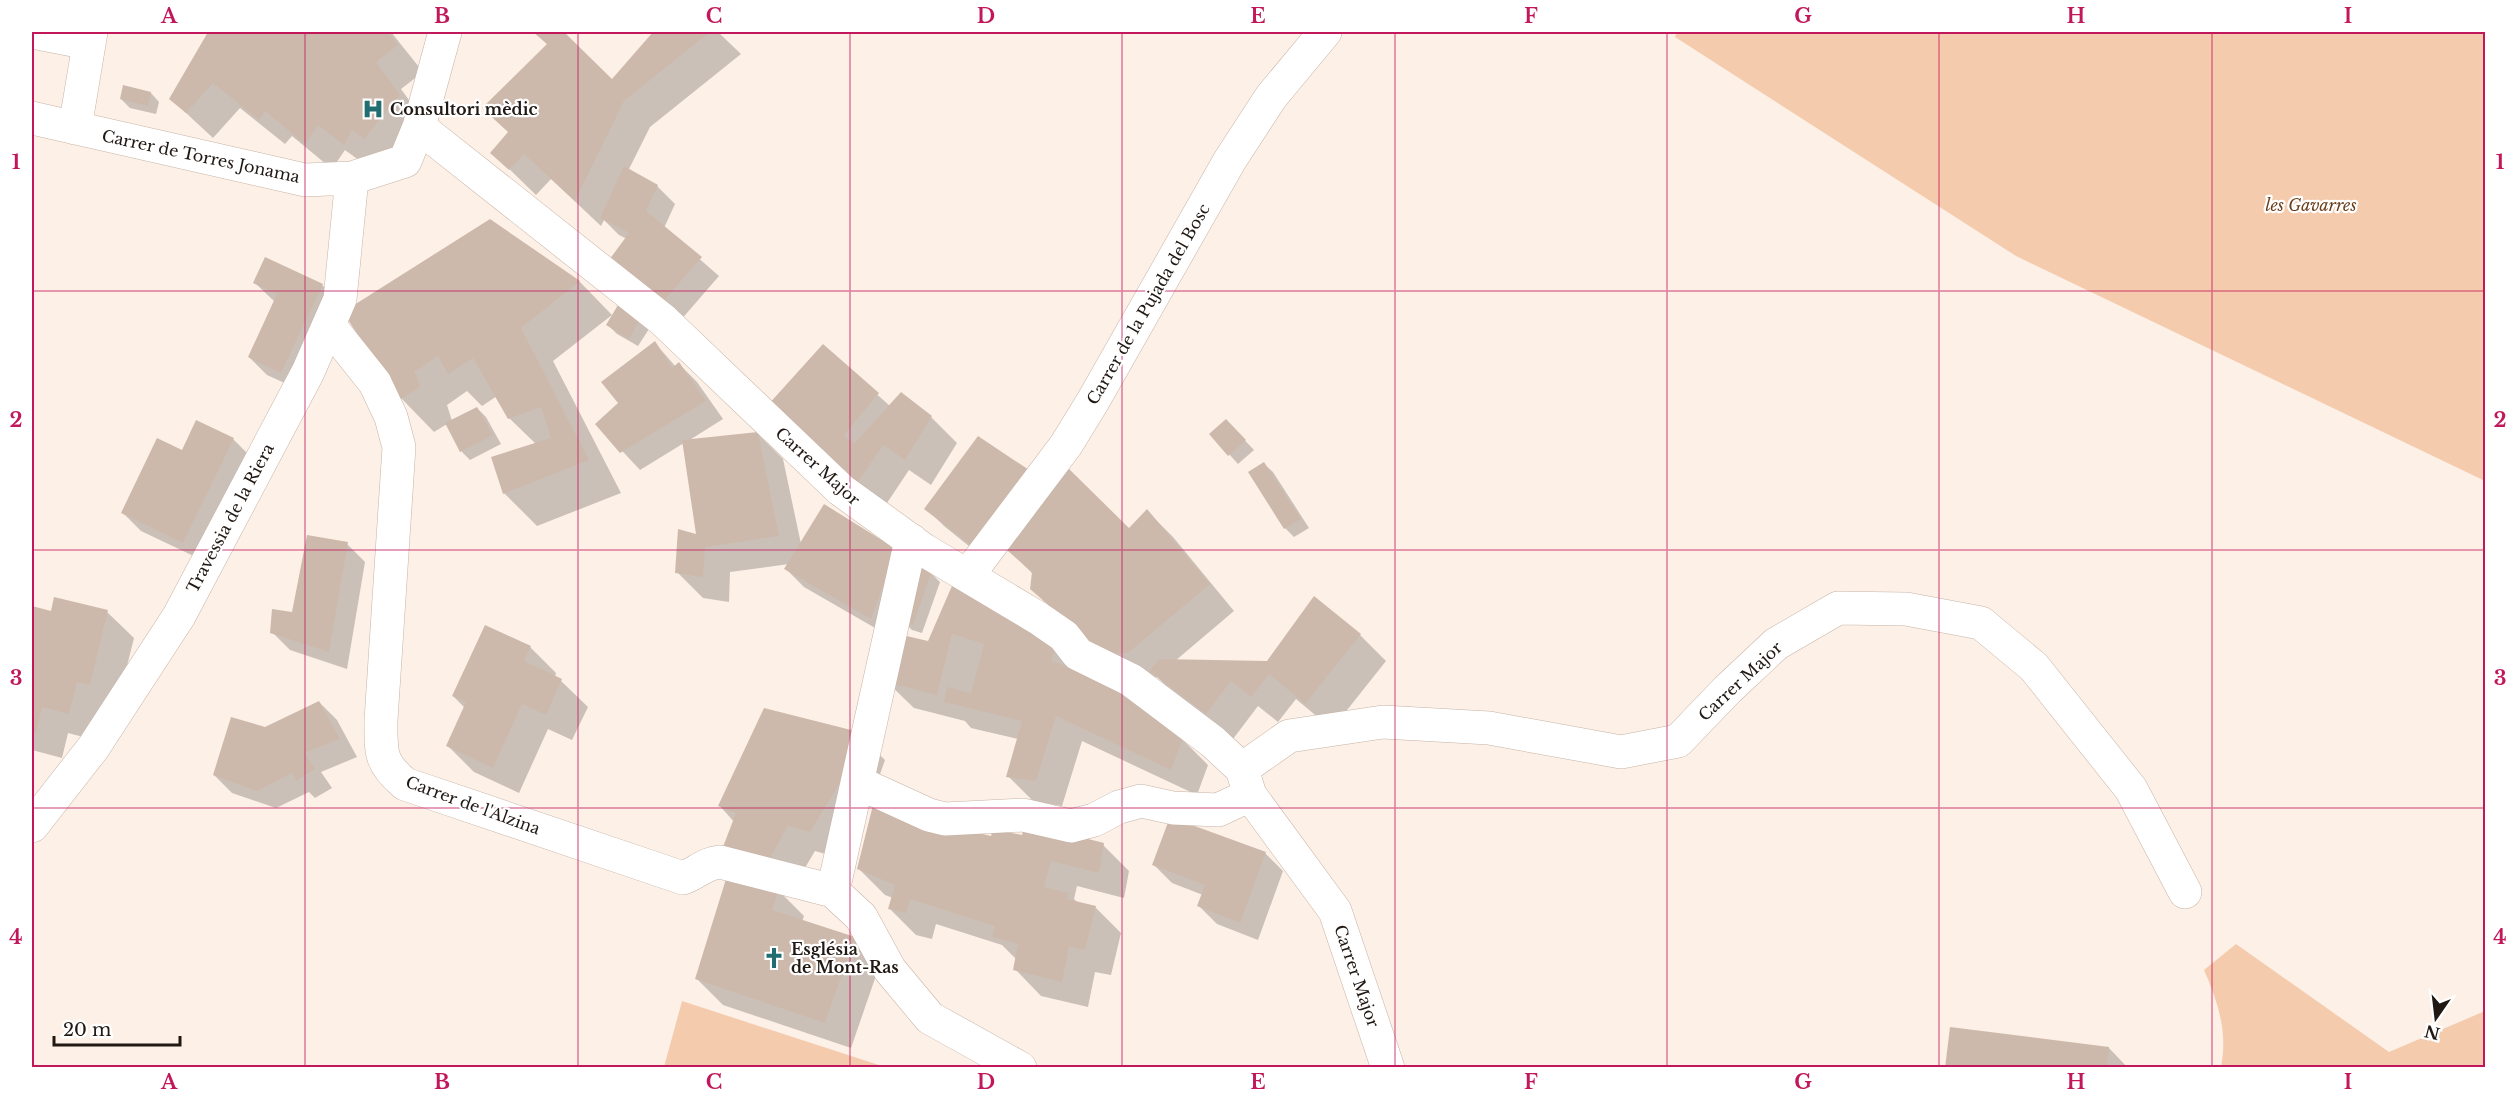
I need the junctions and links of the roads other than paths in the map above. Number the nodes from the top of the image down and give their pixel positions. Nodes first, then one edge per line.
1 (32, 32) edge
2 (445, 32) edge
3 (1325, 32) edge
4 (90, 37) edge
5 (32, 118) edge
6 (419, 127) junction
7 (75, 128) junction
8 (352, 178) junction
9 (329, 325) junction
10 (911, 540) junction
11 (968, 575) junction
12 (1246, 782) junction
13 (859, 783) junction
14 (32, 826) edge
15 (833, 891) junction
16 (2185, 892) dead end
17 (1020, 1068) edge
18 (1388, 1068) edge

1 - 4 street
2 - 6 street, Carrer de Torres Jonama
3 - 11 street, Carrer de la Pujada del Bosc
4 - 7 street
5 - 7 street, Carrer de Torres Jonama
6 - 8 street, Carrer de Torres Jonama
6 - 10 street, Carrer Major
7 - 8 street, Carrer de Torres Jonama
8 - 9 street, Travessia de la Riera
9 - 14 street, Travessia de la Riera
9 - 15 street, Carrer de l'Alzina
10 - 11 street, Carrer Major
10 - 13 street
11 - 12 street, Carrer Major
12 - 13 street
12 - 16 street, Carrer Major
12 - 18 street, Carrer Major
13 - 15 street
15 - 17 street

